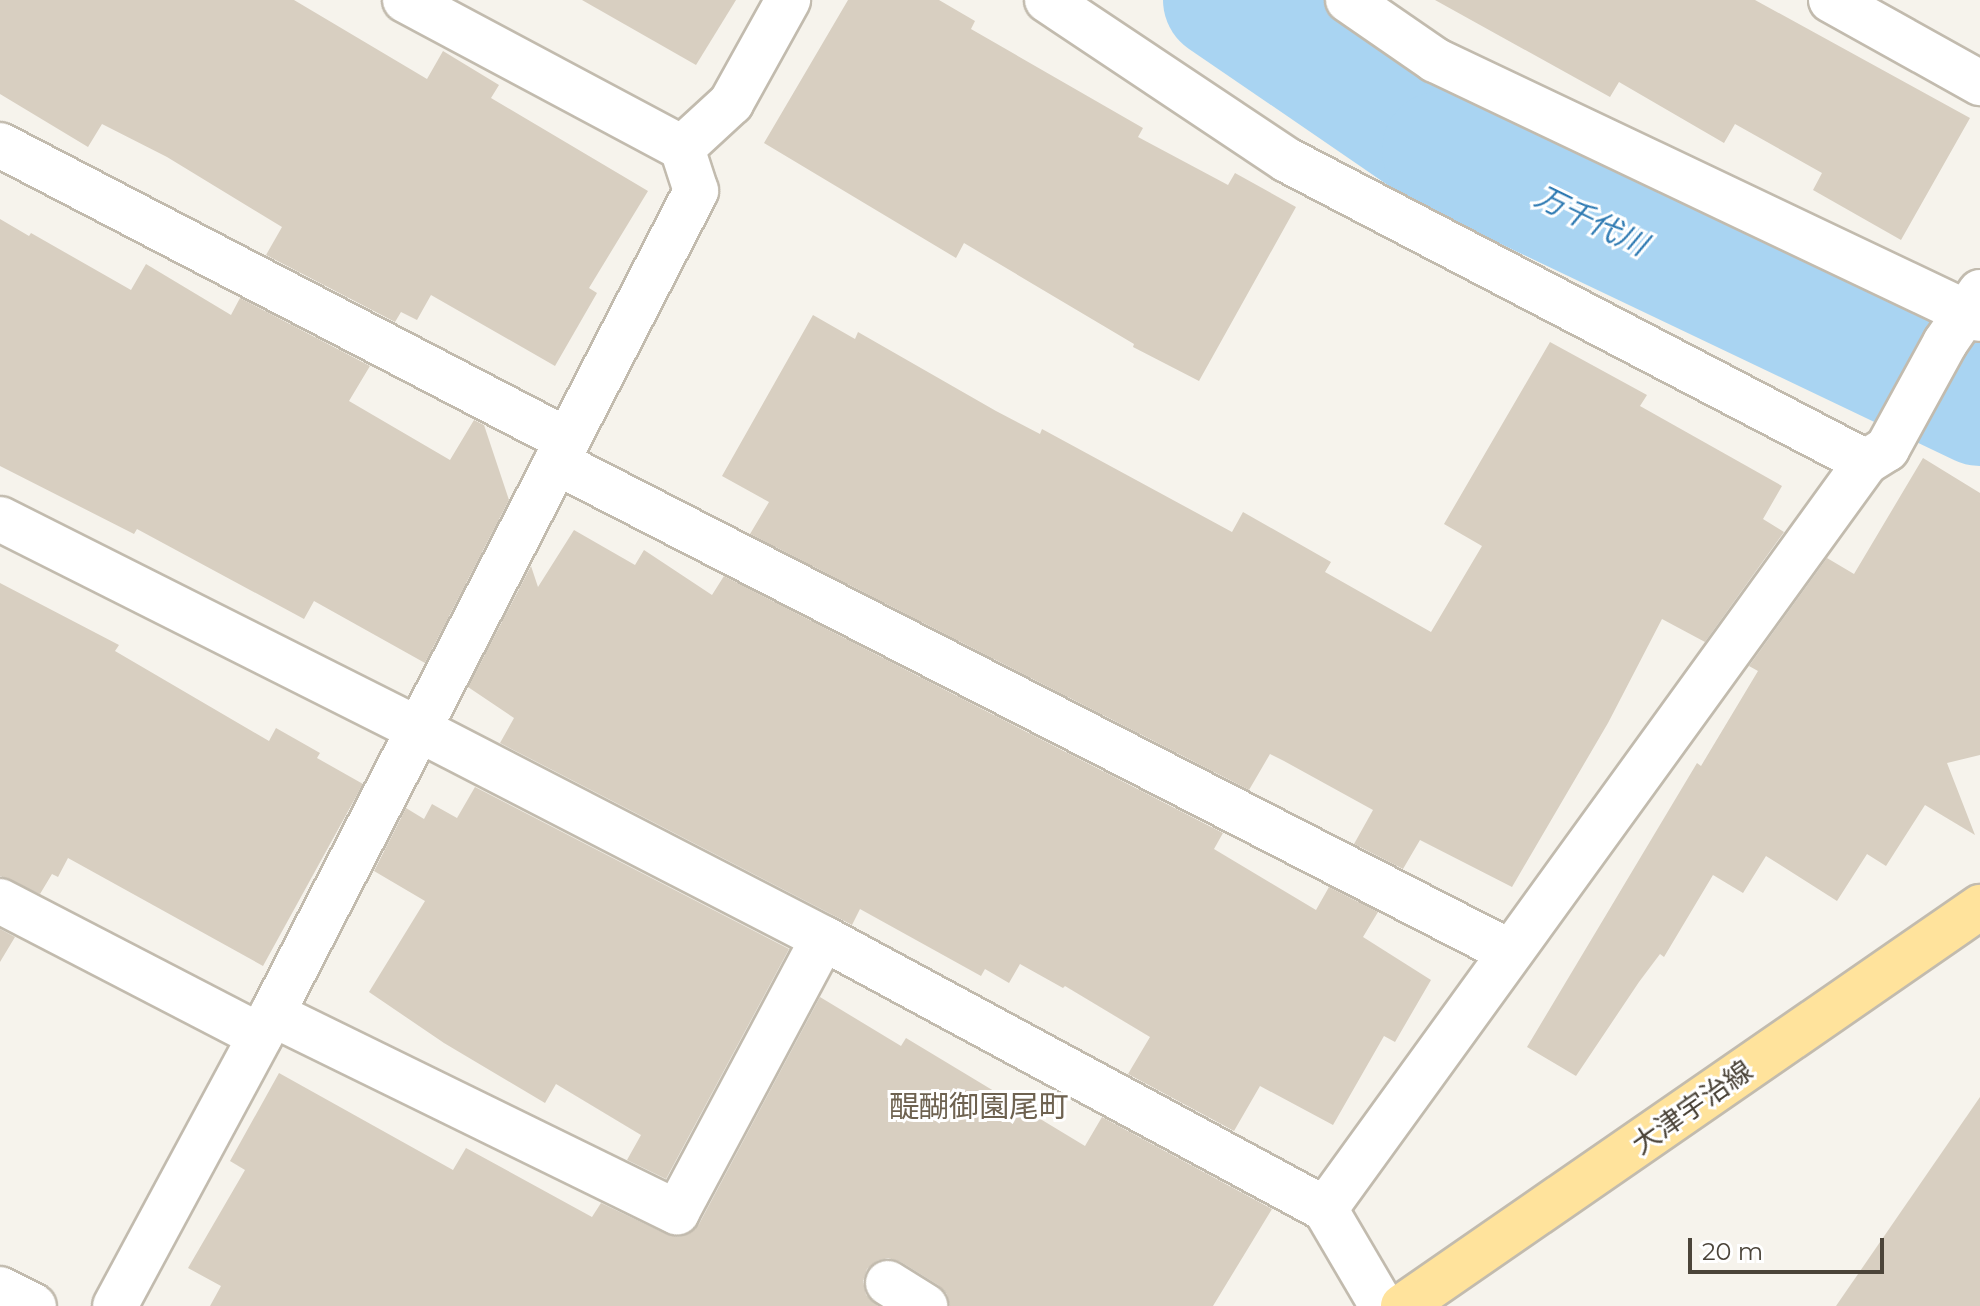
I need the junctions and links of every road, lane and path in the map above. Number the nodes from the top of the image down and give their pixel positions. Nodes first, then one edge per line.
1 (405, 0) edge
2 (788, 0) edge
3 (1047, 0) edge
4 (1348, 0) edge
5 (1831, 0) edge
6 (1980, 83) edge
7 (0, 145) edge
8 (682, 148) junction
9 (1968, 316) edge
10 (562, 451) junction
11 (1877, 456) junction
12 (0, 519) edge
13 (418, 729) junction
14 (0, 901) edge
15 (1980, 907) edge
16 (823, 938) junction
17 (1510, 952) junction
18 (266, 1025) junction
19 (1325, 1209) junction
20 (888, 1283) dead end
21 (0, 1289) edge
22 (34, 1306) edge
23 (115, 1306) edge
24 (925, 1306) edge
25 (1382, 1306) edge
26 (1403, 1306) edge

1 - 8 street
2 - 8 street
3 - 11 street
4 - 9 street
5 - 6 street
7 - 10 street
8 - 10 street
9 - 11 street
10 - 13 street
10 - 17 street
11 - 17 street
12 - 13 street
13 - 16 street
13 - 18 street
14 - 18 street
15 - 26 main road, 大津宇治線
16 - 18 street
16 - 19 street
17 - 19 street
18 - 23 street
19 - 25 street
20 - 24 street
21 - 22 street

